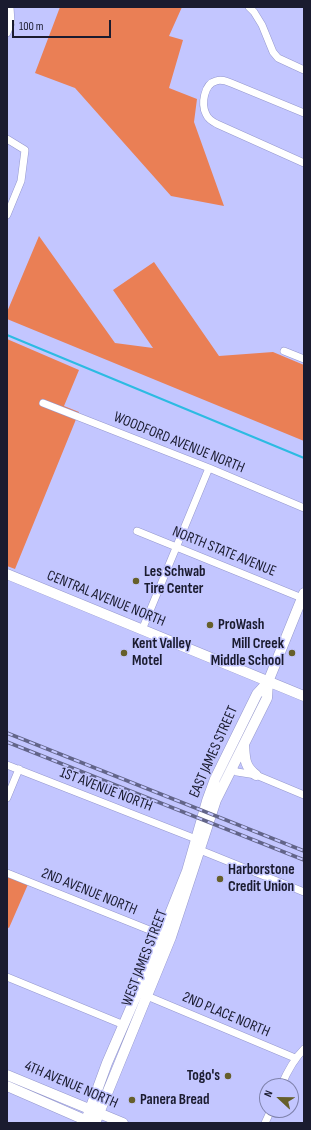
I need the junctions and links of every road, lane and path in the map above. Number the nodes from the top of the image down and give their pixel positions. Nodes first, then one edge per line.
1 (10, 7) edge
2 (249, 7) edge
3 (7, 33) edge
4 (304, 70) edge
5 (304, 113) edge
6 (7, 139) edge
7 (304, 163) edge
8 (7, 215) edge
9 (284, 351) dead end
10 (304, 360) edge
11 (44, 403) dead end
12 (209, 468) junction
13 (304, 508) edge
14 (137, 531) dead end
15 (177, 547) junction
16 (7, 574) edge
17 (303, 595) edge
18 (142, 630) junction
19 (268, 682) junction
20 (304, 696) edge
21 (244, 743) junction
22 (7, 765) edge
23 (19, 769) junction
24 (231, 769) junction
25 (256, 775) junction
26 (304, 795) edge
27 (7, 798) edge
28 (216, 800) joint
29 (196, 839) junction
30 (200, 850) junction
31 (7, 873) edge
32 (304, 892) edge
33 (162, 935) junction
34 (154, 955) junction
35 (7, 978) edge
36 (147, 996) junction
37 (124, 1025) junction
38 (304, 1049) edge
39 (295, 1058) junction
40 (7, 1075) edge
41 (284, 1078) edge
42 (7, 1086) edge
43 (95, 1111) junction
44 (90, 1122) edge
45 (123, 1123) edge

1 - 3 street
2 - 4 street
5 - 7 street
6 - 8 street
9 - 10 street
11 - 12 street, WOODFORD AVENUE NORTH
12 - 13 street, WOODFORD AVENUE NORTH
12 - 15 street
14 - 15 street, NORTH STATE AVENUE
15 - 17 street, NORTH STATE AVENUE
15 - 18 street
16 - 18 main road, CENTRAL AVENUE NORTH
17 - 19 main road, EAST JAMES STREET
18 - 19 main road, CENTRAL AVENUE NORTH
19 - 20 main road, CENTRAL AVENUE NORTH
19 - 21 main road, EAST JAMES STREET
19 - 29 main road, EAST JAMES STREET
21 - 24 main road, EAST JAMES STREET
21 - 25 main road
22 - 23 street, 1ST AVENUE NORTH
23 - 27 street
23 - 29 street, 1ST AVENUE NORTH
24 - 25 street
24 - 28 main road, EAST JAMES STREET
25 - 26 street
28 - 30 main road, WEST JAMES STREET
29 - 33 main road, WEST JAMES STREET
30 - 32 street
30 - 36 main road, WEST JAMES STREET
31 - 33 street, 2ND AVENUE NORTH
33 - 34 main road, WEST JAMES STREET
34 - 36 main road
34 - 37 main road, WEST JAMES STREET
35 - 37 street
36 - 39 street, 2ND PLACE NORTH
36 - 43 main road, WEST JAMES STREET
37 - 43 main road, WEST JAMES STREET
38 - 39 street
39 - 41 street
40 - 43 main road, 4TH AVENUE NORTH
42 - 44 main road, 4TH AVENUE NORTH
43 - 44 main road, WEST JAMES STREET
43 - 45 main road, 4TH AVENUE NORTH

